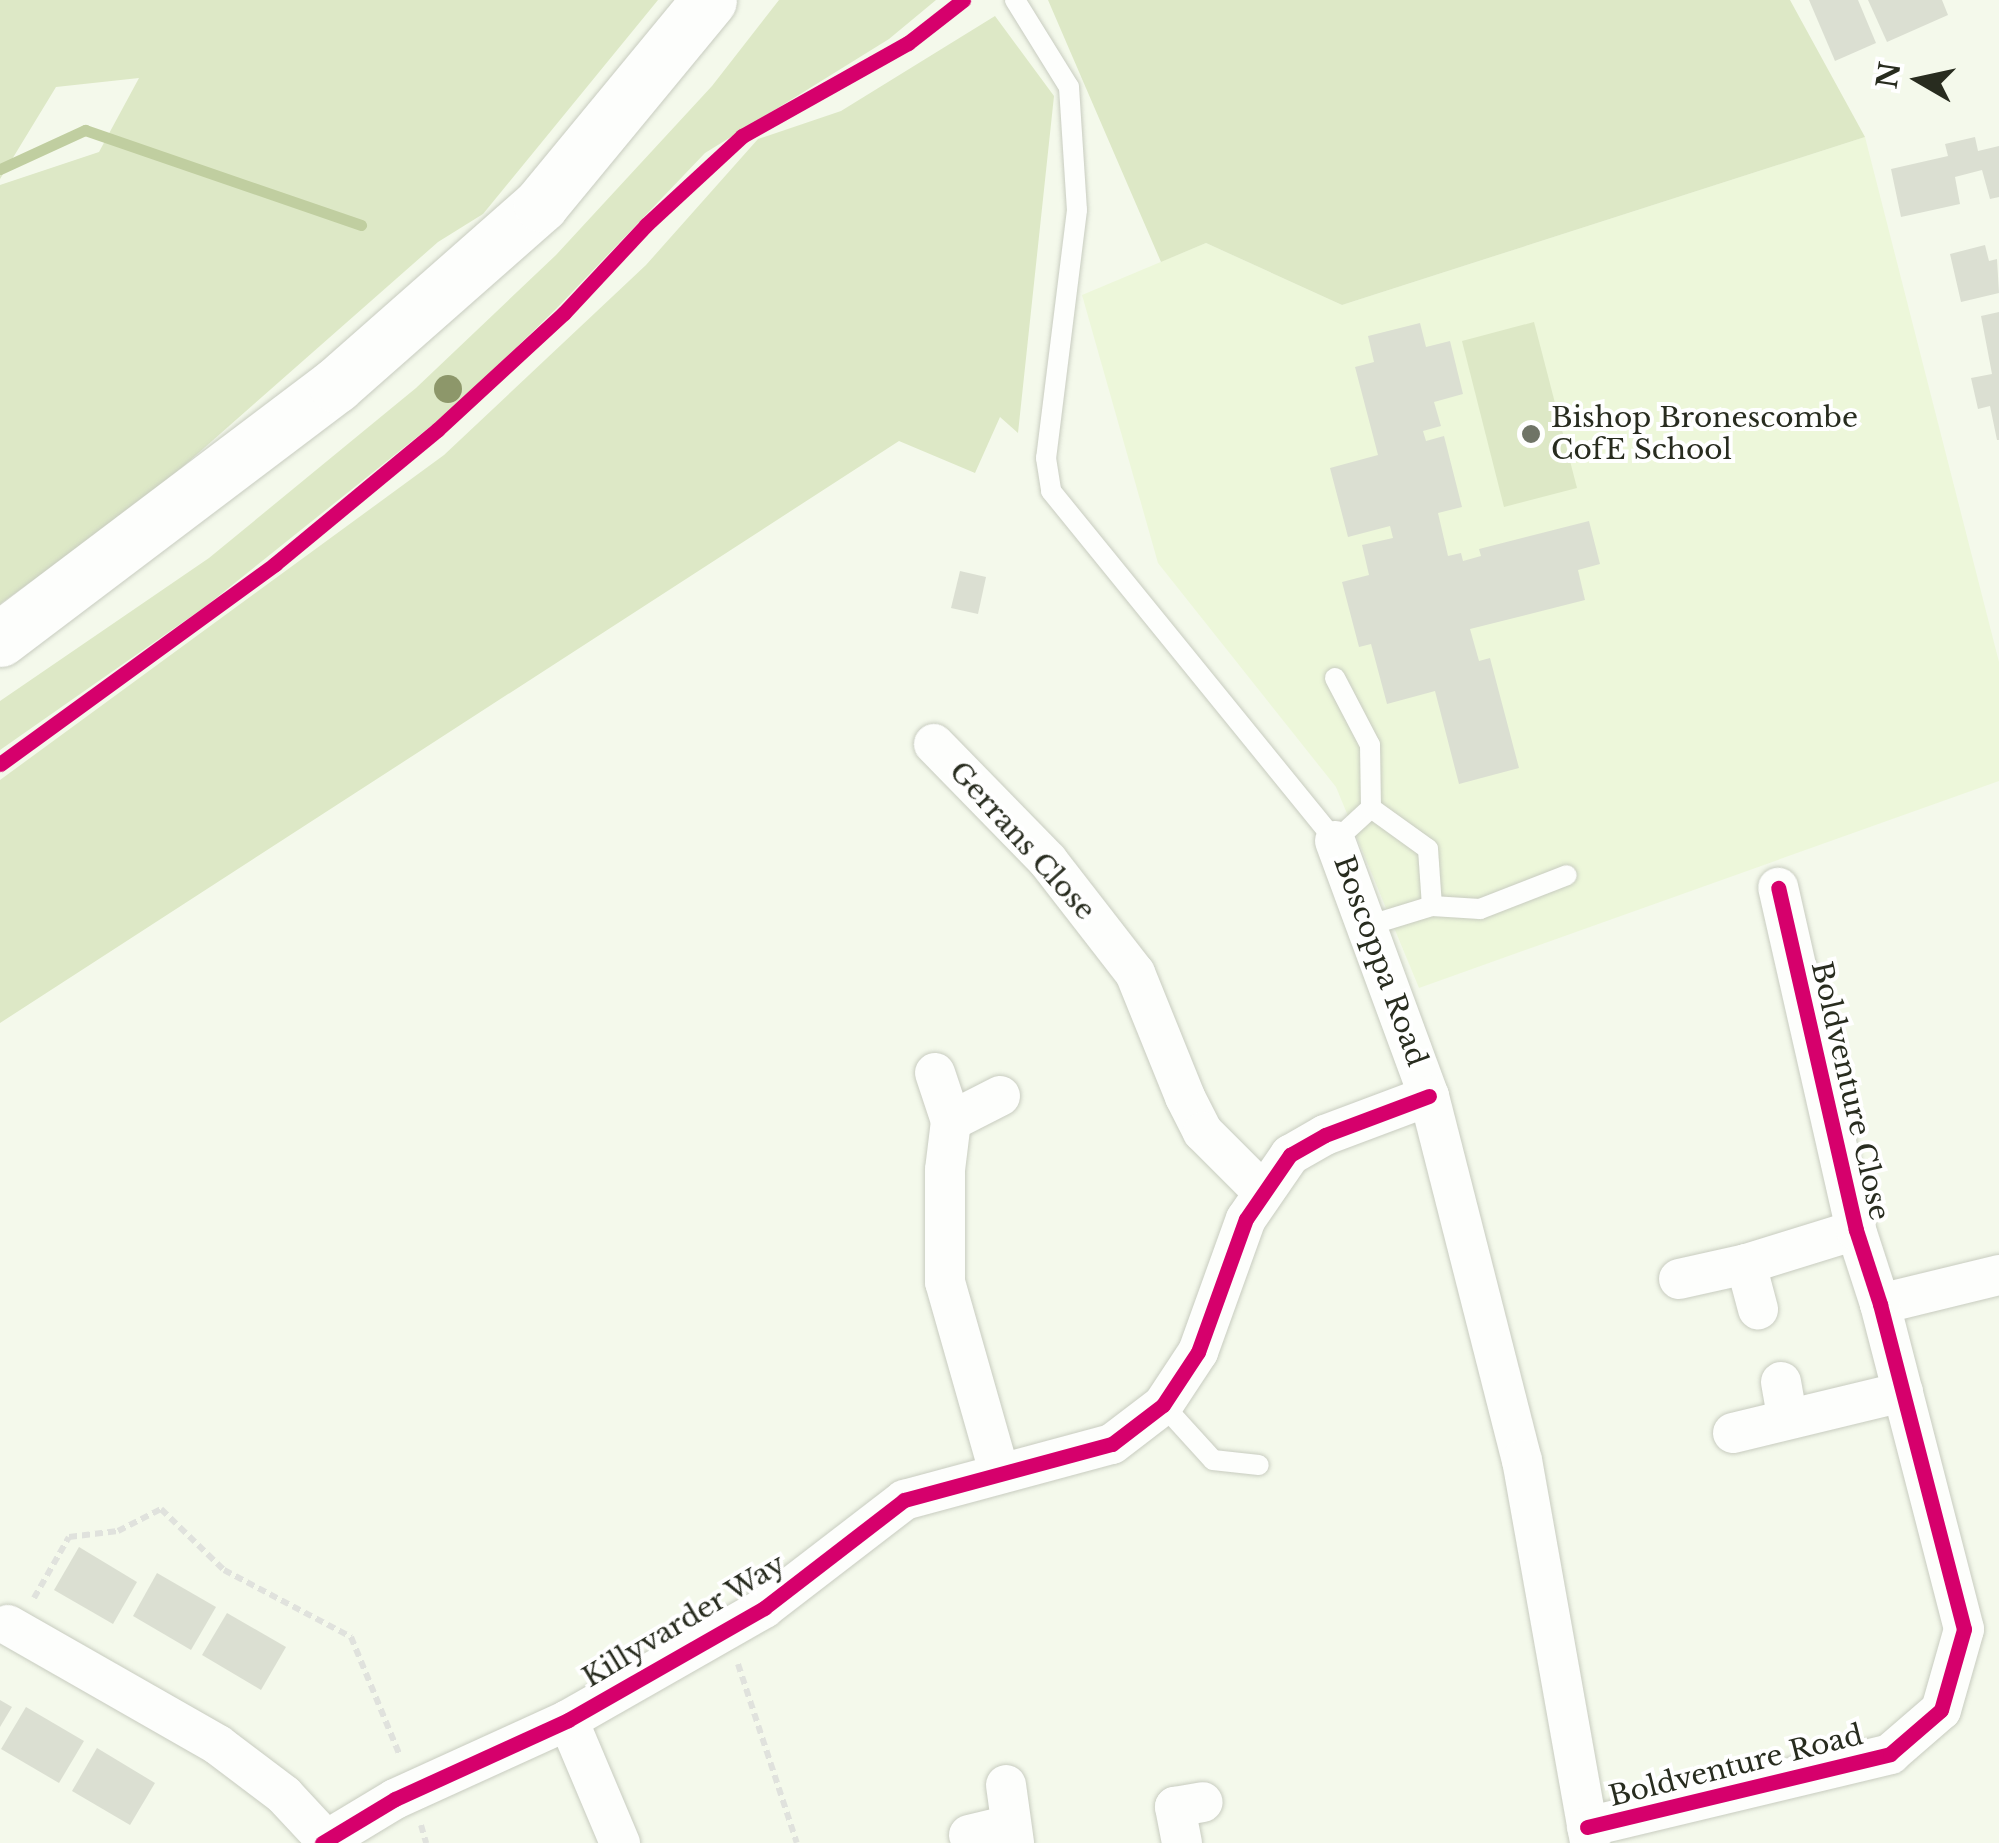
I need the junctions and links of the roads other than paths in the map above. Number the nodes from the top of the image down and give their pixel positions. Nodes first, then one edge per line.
1 (709, 0) edge
2 (1014, 0) edge
3 (0, 640) edge
4 (1335, 678) dead end
5 (934, 744) dead end
6 (1371, 808) junction
7 (1335, 841) junction
8 (1566, 875) dead end
9 (1778, 888) dead end
10 (1432, 906) junction
11 (1366, 926) junction
12 (935, 1073) dead end
13 (1000, 1096) dead end
14 (1429, 1096) junction
15 (951, 1120) junction
16 (1262, 1191) junction
17 (1856, 1230) junction
18 (1746, 1264) junction
19 (1999, 1275) edge
20 (1679, 1278) dead end
21 (1880, 1304) junction
22 (1758, 1309) dead end
23 (1904, 1392) junction
24 (1163, 1405) junction
25 (1732, 1433) dead end
26 (1259, 1465) dead end
27 (999, 1472) junction
28 (12, 1627) road end
29 (568, 1720) junction
30 (1006, 1786) dead end
31 (1203, 1802) dead end
32 (1013, 1834) edge
33 (969, 1835) dead end
34 (1589, 1835) edge
35 (324, 1842) edge
36 (620, 1843) edge
37 (1182, 1843) edge

1 - 3 highway
2 - 7 lane, Boscoppa Road
4 - 6 lane
5 - 16 street, Gerrans Close
6 - 7 lane
6 - 10 lane
7 - 11 street, Boscoppa Road
8 - 10 lane
9 - 17 street, Boldventure Close
10 - 11 lane
11 - 14 street, Boscoppa Road
12 - 15 street
13 - 15 street
14 - 16 street, Killyvarder Way
14 - 34 street, Boscoppa Road
15 - 27 street
16 - 24 street, Killyvarder Way
17 - 18 street, Boldventure Close
17 - 21 street, Boldventure Close
18 - 20 street, Boldventure Close
18 - 22 street
19 - 21 street
21 - 23 street, Boldventure Road
23 - 25 street
23 - 34 street, Boldventure Road
24 - 26 lane
24 - 27 street, Killyvarder Way
27 - 29 street, Killyvarder Way
28 - 35 street
29 - 35 street, Killyvarder Way
29 - 36 street
30 - 32 street
31 - 37 street
32 - 33 street

